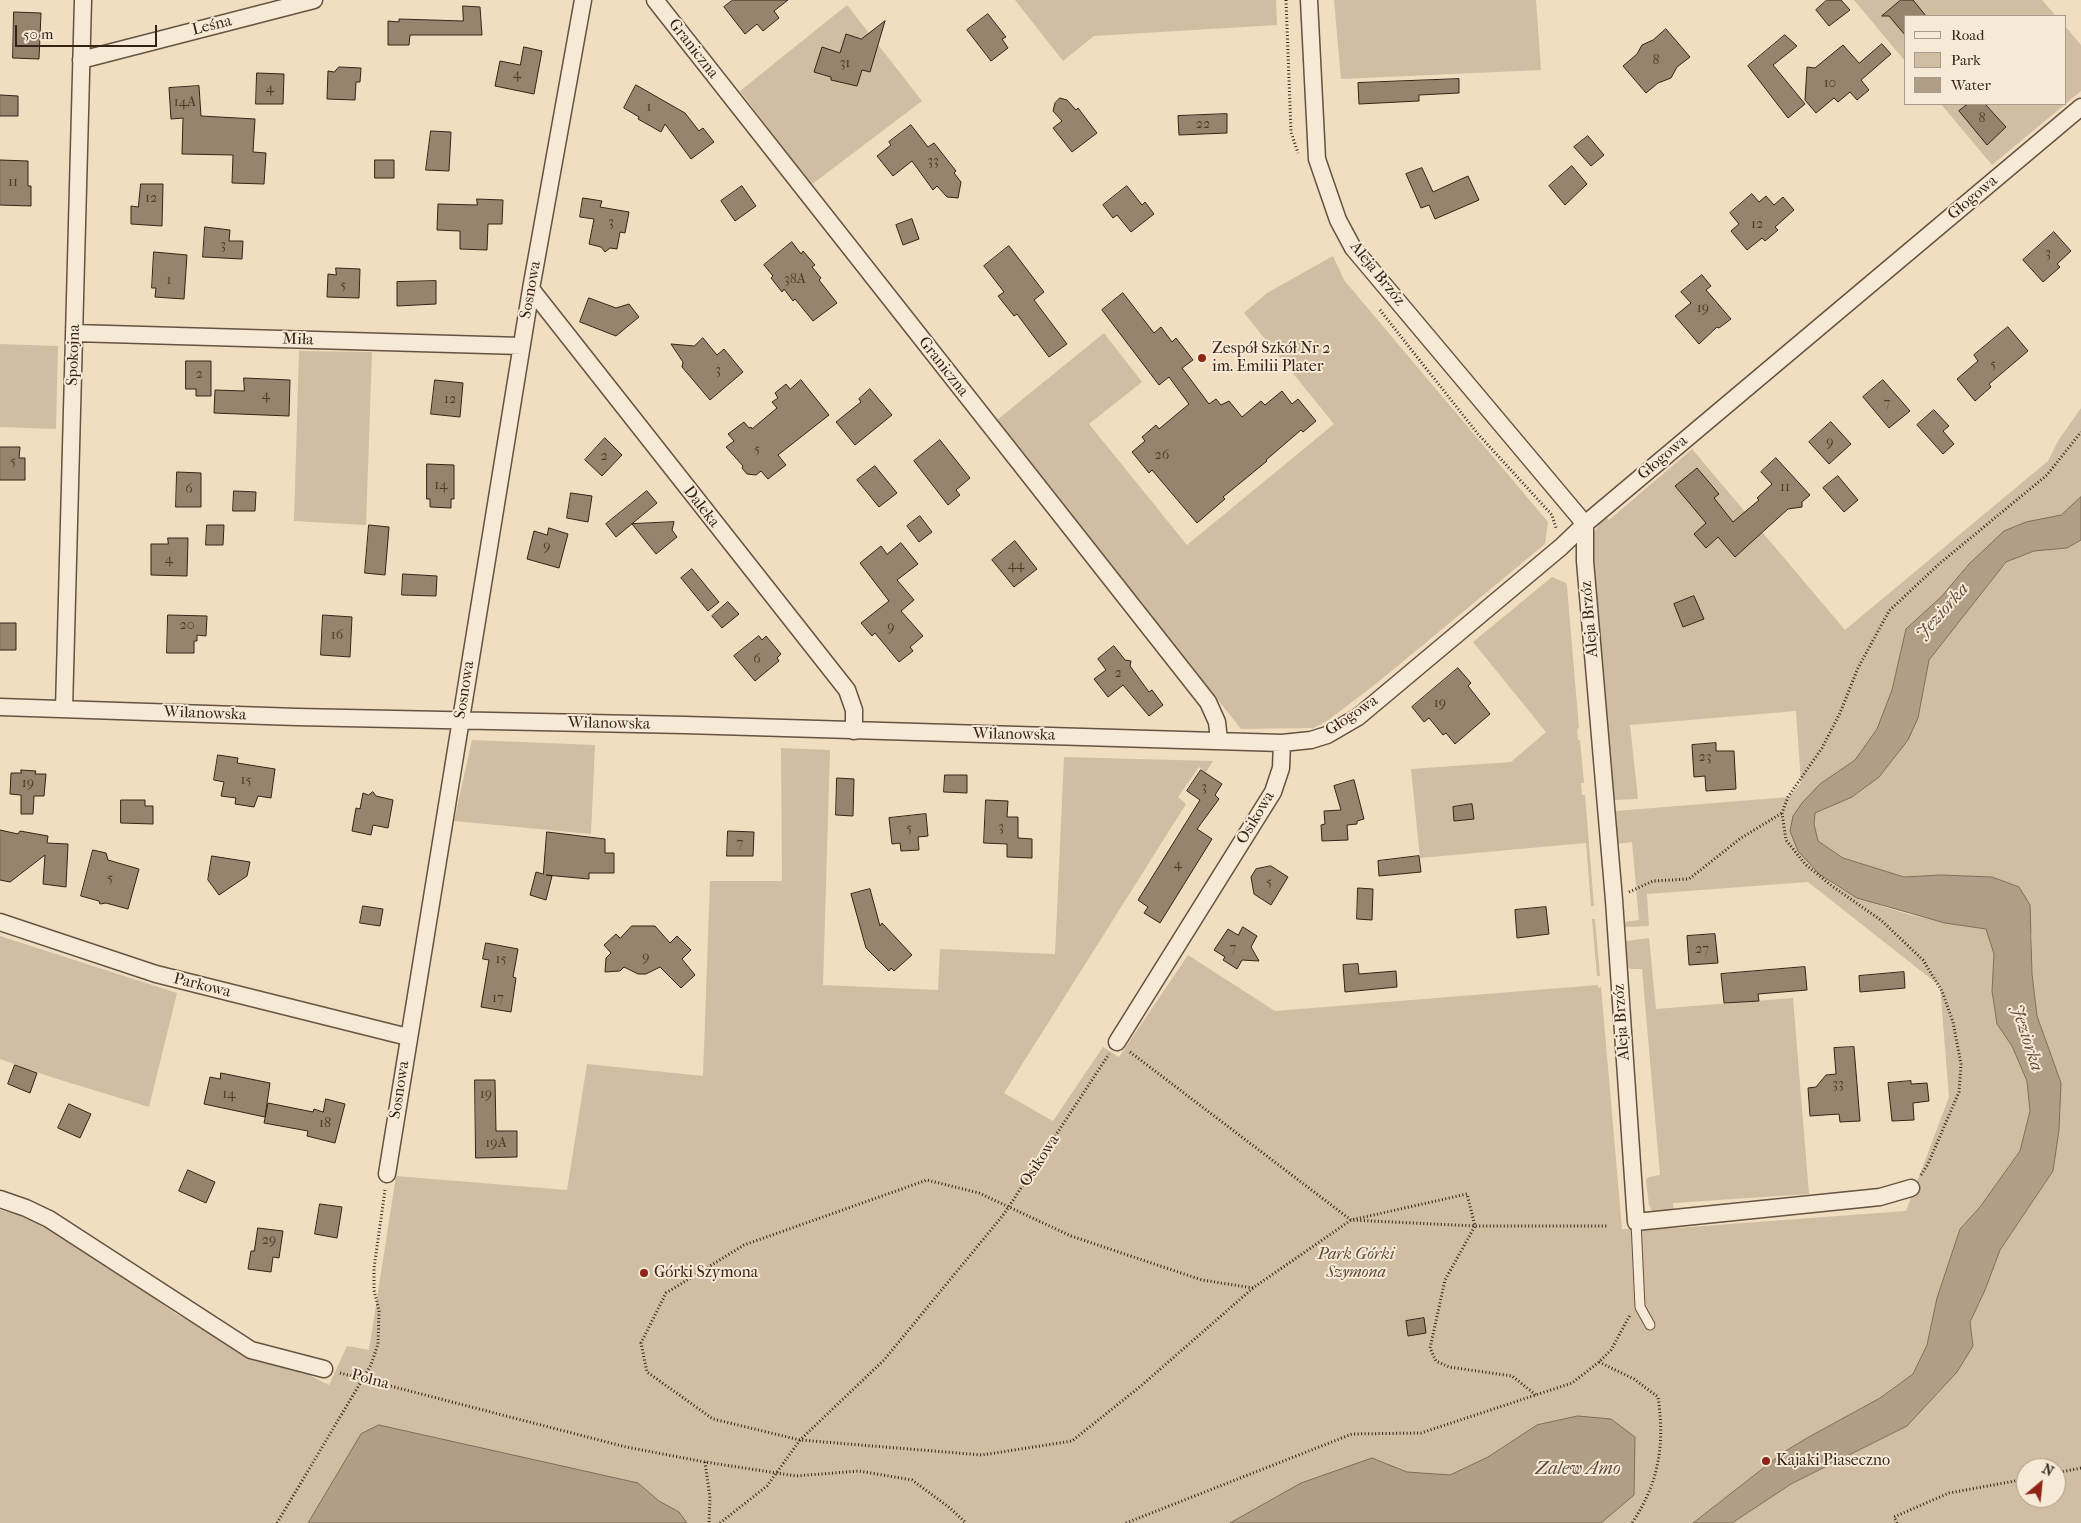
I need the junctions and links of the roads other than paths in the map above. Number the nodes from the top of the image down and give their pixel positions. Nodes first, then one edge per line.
1 (83, 0) edge
2 (314, 0) edge
3 (583, 0) edge
4 (655, 0) edge
5 (1309, 0) edge
6 (81, 60) junction
7 (2081, 107) edge
8 (531, 289) junction
9 (74, 333) junction
10 (521, 346) junction
11 (1585, 524) junction
12 (0, 707) edge
13 (64, 709) junction
14 (459, 721) junction
15 (854, 731) junction
16 (1219, 740) junction
17 (1282, 743) junction
18 (0, 922) edge
19 (408, 1037) junction
20 (1117, 1042) road end
21 (387, 1174) road end
22 (1912, 1188) road end
23 (0, 1199) edge
24 (1636, 1222) junction
25 (1650, 1325) dead end
26 (324, 1369) road end

1 - 6 street, Spokojna
2 - 6 street, Leśna
3 - 8 street, Sosnowa
4 - 16 street, Graniczna
5 - 11 street, Aleja Brzóz
6 - 9 street, Spokojna
7 - 11 street, Głogowa
8 - 10 street, Sosnowa
8 - 15 street, Daleka
9 - 10 street, Miła
9 - 13 street, Spokojna
10 - 14 street, Sosnowa
11 - 17 street, Głogowa
11 - 24 street, Aleja Brzóz
12 - 13 street, Wilanowska
13 - 14 street, Wilanowska
14 - 15 street, Wilanowska
14 - 19 street, Sosnowa
15 - 16 street, Wilanowska
16 - 17 street, Głogowa
17 - 20 street, Osikowa
18 - 19 street, Parkowa
19 - 21 street, Sosnowa
22 - 24 street
23 - 26 street
24 - 25 lane, Aleja Brzóz

